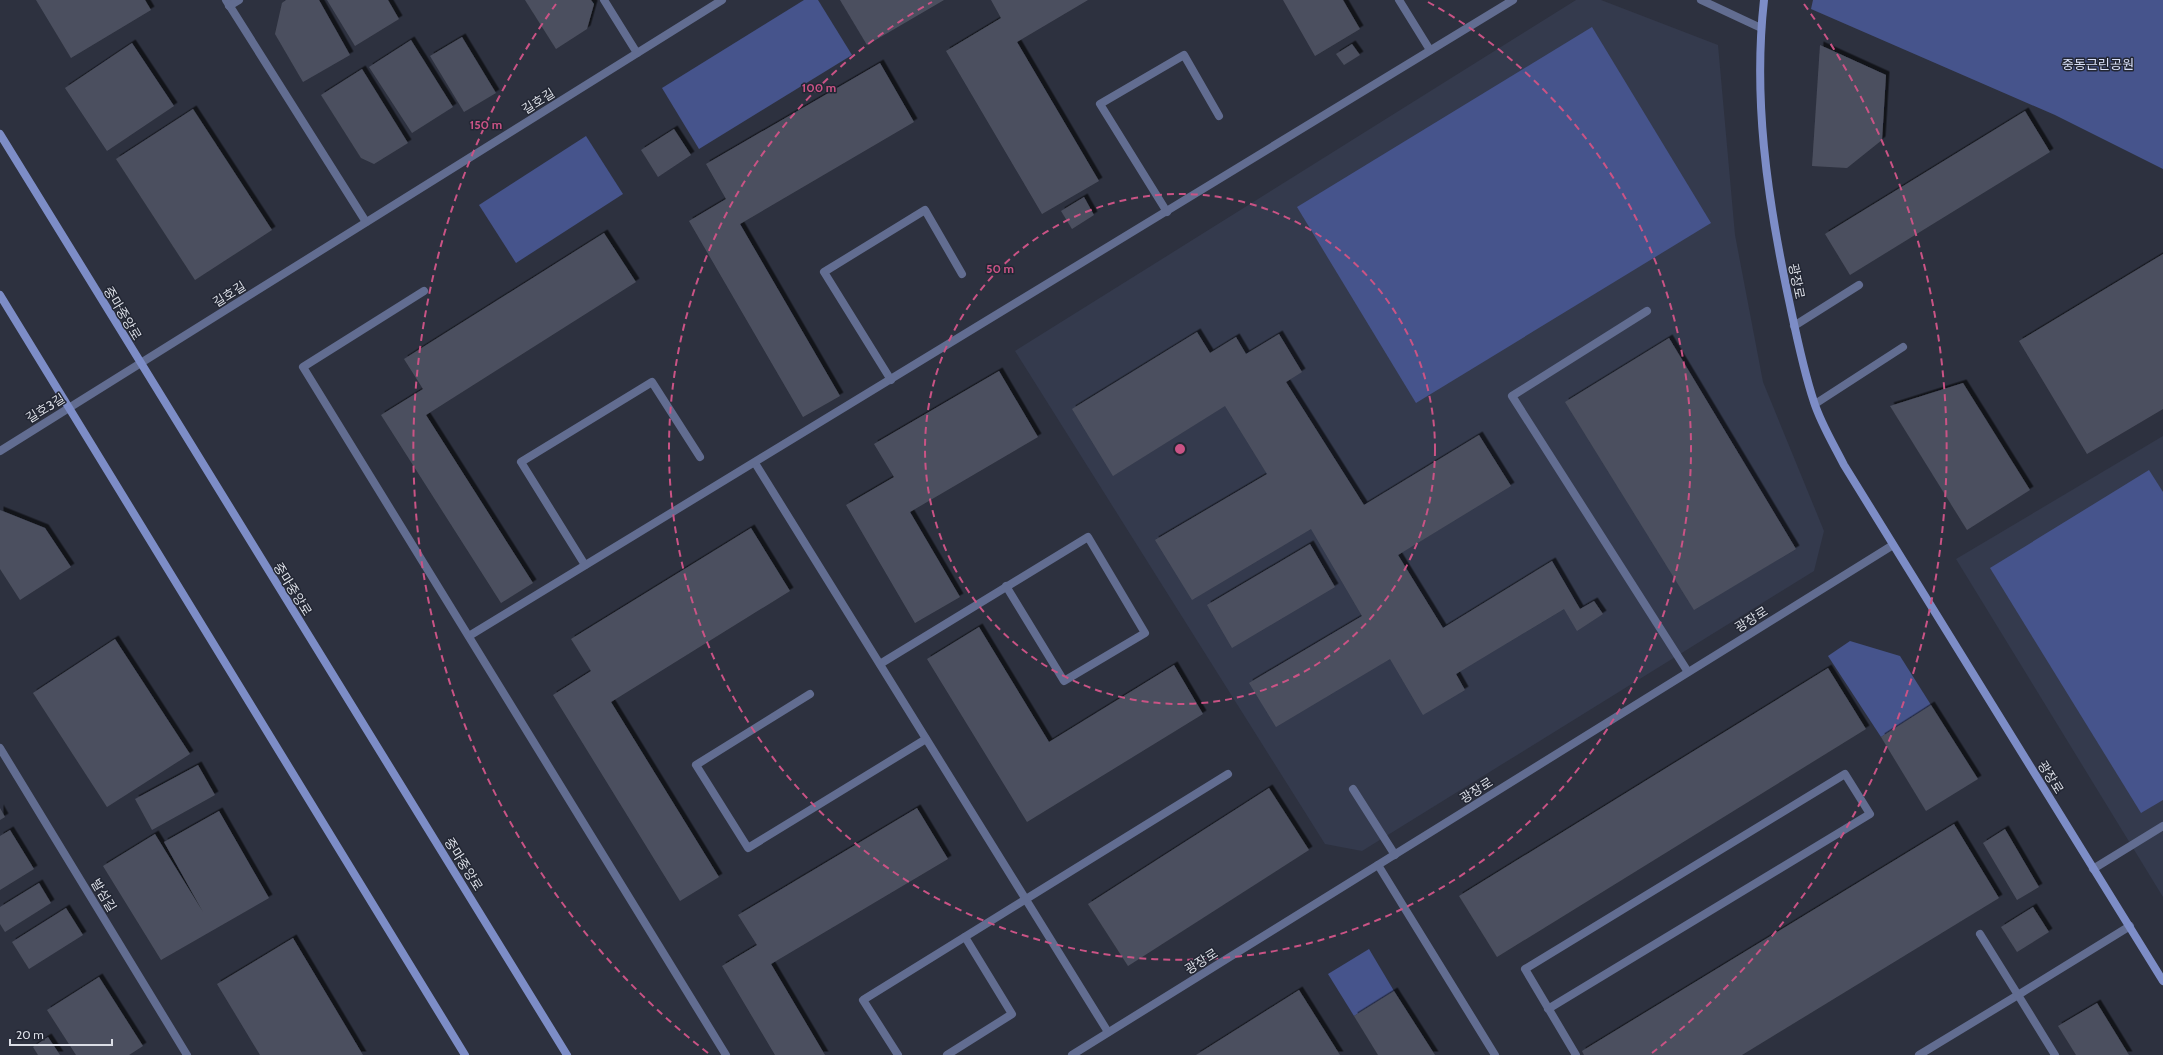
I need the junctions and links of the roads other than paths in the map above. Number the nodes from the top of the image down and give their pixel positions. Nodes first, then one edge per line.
1 (239, 0) edge
2 (604, 0) edge
3 (722, 0) edge
4 (1399, 0) edge
5 (1513, 0) edge
6 (1701, 0) edge
7 (1764, 0) edge
8 (227, 3) edge
9 (1761, 28) junction
10 (1430, 50) junction
11 (637, 53) junction
12 (1219, 116) dead end
13 (0, 134) edge
14 (1167, 212) junction
15 (366, 222) junction
16 (962, 274) dead end
17 (1859, 285) dead end
18 (424, 291) dead end
19 (0, 295) edge
20 (1647, 311) dead end
21 (1794, 326) junction
22 (1903, 347) dead end
23 (140, 363) junction
24 (891, 380) junction
25 (103, 386) joint
26 (1815, 404) junction
27 (69, 408) junction
28 (0, 451) edge
29 (700, 458) dead end
30 (755, 463) junction
31 (1893, 545) junction
32 (585, 565) junction
33 (1006, 586) junction
34 (469, 636) junction
35 (880, 664) junction
36 (1688, 672) junction
37 (810, 694) dead end
38 (926, 739) junction
39 (0, 748) edge
40 (1228, 774) dead end
41 (1353, 789) dead end
42 (2163, 826) edge
43 (1394, 855) junction
44 (1378, 865) junction
45 (2094, 869) junction
46 (1026, 899) junction
47 (2130, 926) junction
48 (1980, 934) dead end
49 (965, 937) junction
50 (2163, 981) edge
51 (2018, 995) junction
52 (1548, 1009) junction
53 (1108, 1032) junction
54 (187, 1055) edge
55 (465, 1055) edge
56 (567, 1055) edge
57 (726, 1055) edge
58 (898, 1055) edge
59 (947, 1055) edge
60 (1072, 1055) edge
61 (1495, 1055) edge
62 (1576, 1055) edge
63 (1919, 1055) edge
64 (2055, 1055) edge

1 - 8 street
2 - 11 street
3 - 11 street, 길호길
4 - 10 street
5 - 10 street
6 - 9 street
7 - 9 main road, 광장로
8 - 15 street
9 - 21 main road, 광장로
10 - 14 street
11 - 15 street, 길호길
12 - 14 street
13 - 23 main road, 중마중앙로
14 - 24 street
15 - 23 street, 길호길
16 - 24 street
17 - 21 street
18 - 34 street
19 - 27 main road
20 - 36 street
21 - 26 main road, 광장로
22 - 26 street
23 - 25 street, 길호길
23 - 56 main road, 중마중앙로
24 - 30 street
25 - 27 street, 길호3길
26 - 31 main road, 광장로
27 - 28 street, 길호3길
27 - 55 main road
29 - 32 street
30 - 32 street
30 - 35 street
31 - 36 street, 광장로
31 - 45 main road, 광장로
32 - 34 street
33 - 33 street
33 - 35 street
34 - 57 street
35 - 38 street
36 - 43 street, 광장로
37 - 38 street
38 - 46 street
39 - 54 street, 발섬길
40 - 46 street
41 - 43 street
42 - 45 street
43 - 44 street, 광장로
44 - 53 street, 광장로
44 - 61 street
45 - 47 main road, 광장로
46 - 49 street
46 - 53 street
47 - 50 main road, 광장로
47 - 51 street
48 - 51 street
49 - 58 street
49 - 59 street
51 - 63 street
51 - 64 street
52 - 52 street
52 - 62 street
53 - 60 street, 광장로

